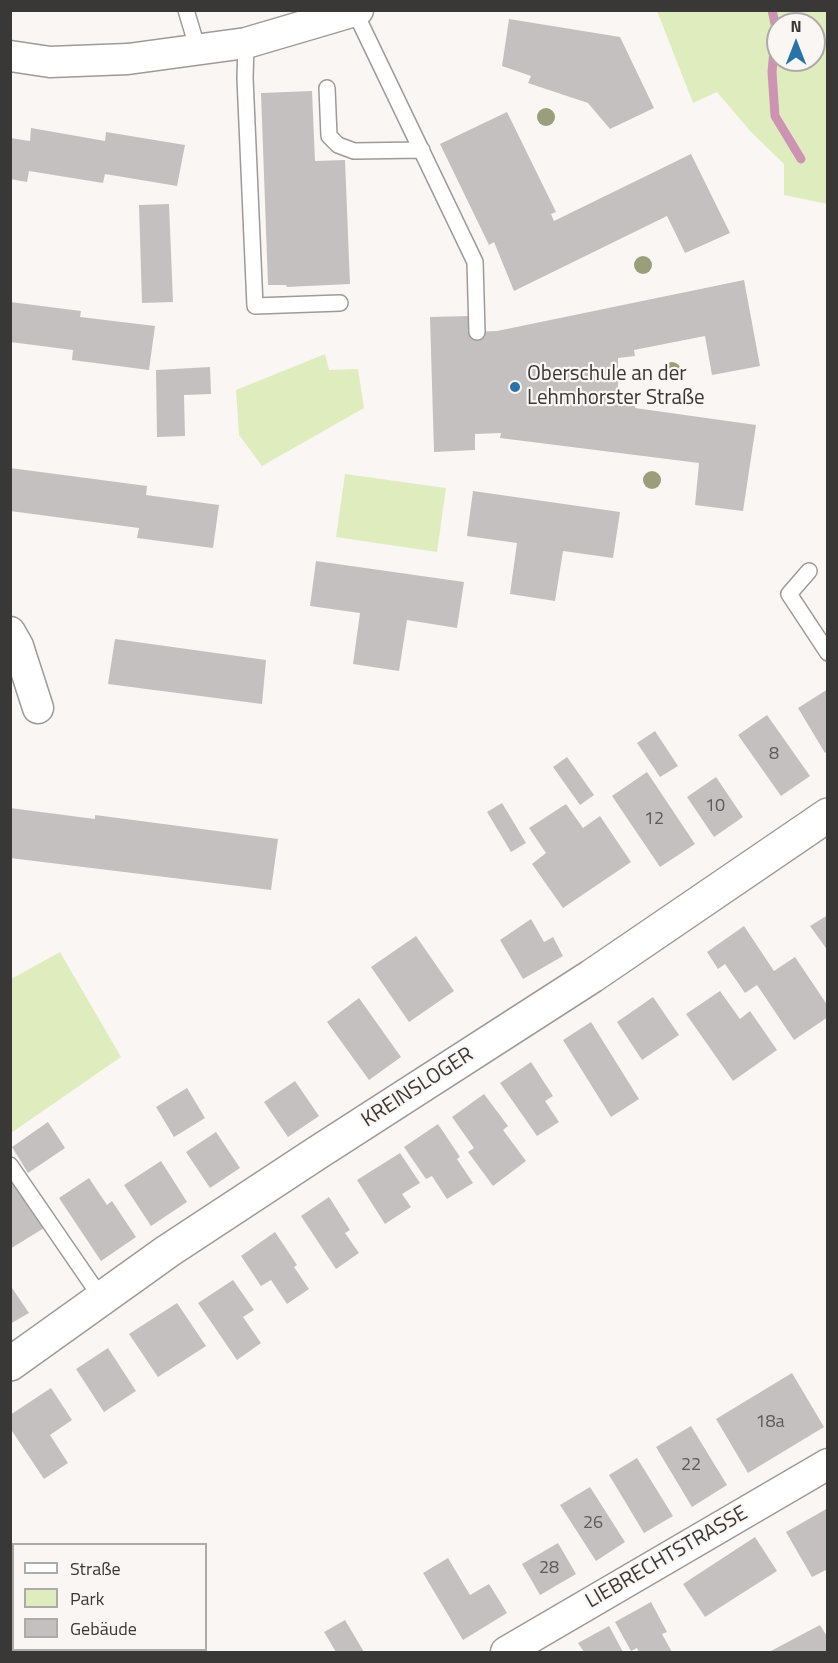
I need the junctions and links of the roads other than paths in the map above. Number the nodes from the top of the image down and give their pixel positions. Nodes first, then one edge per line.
1 (186, 10) edge
2 (356, 11) edge
3 (246, 43) junction
4 (198, 50) junction
5 (10, 56) edge
6 (327, 88) dead end
7 (422, 150) junction
8 (340, 303) dead end
9 (477, 332) dead end
10 (809, 571) dead end
11 (10, 632) edge
12 (828, 653) edge
13 (38, 708) dead end
14 (828, 815) edge
15 (10, 1166) edge
16 (102, 1299) junction
17 (10, 1364) edge
18 (828, 1464) edge
19 (506, 1653) edge

1 - 4 lane
2 - 3 street
2 - 7 lane
3 - 4 street
3 - 8 lane
4 - 5 street
6 - 7 lane
7 - 9 lane
10 - 12 lane
11 - 13 street
14 - 16 main road, KREINSLOGER
15 - 16 lane
16 - 17 main road, KREINSLOGER
18 - 19 street, LIEBRECHTSTRASSE

